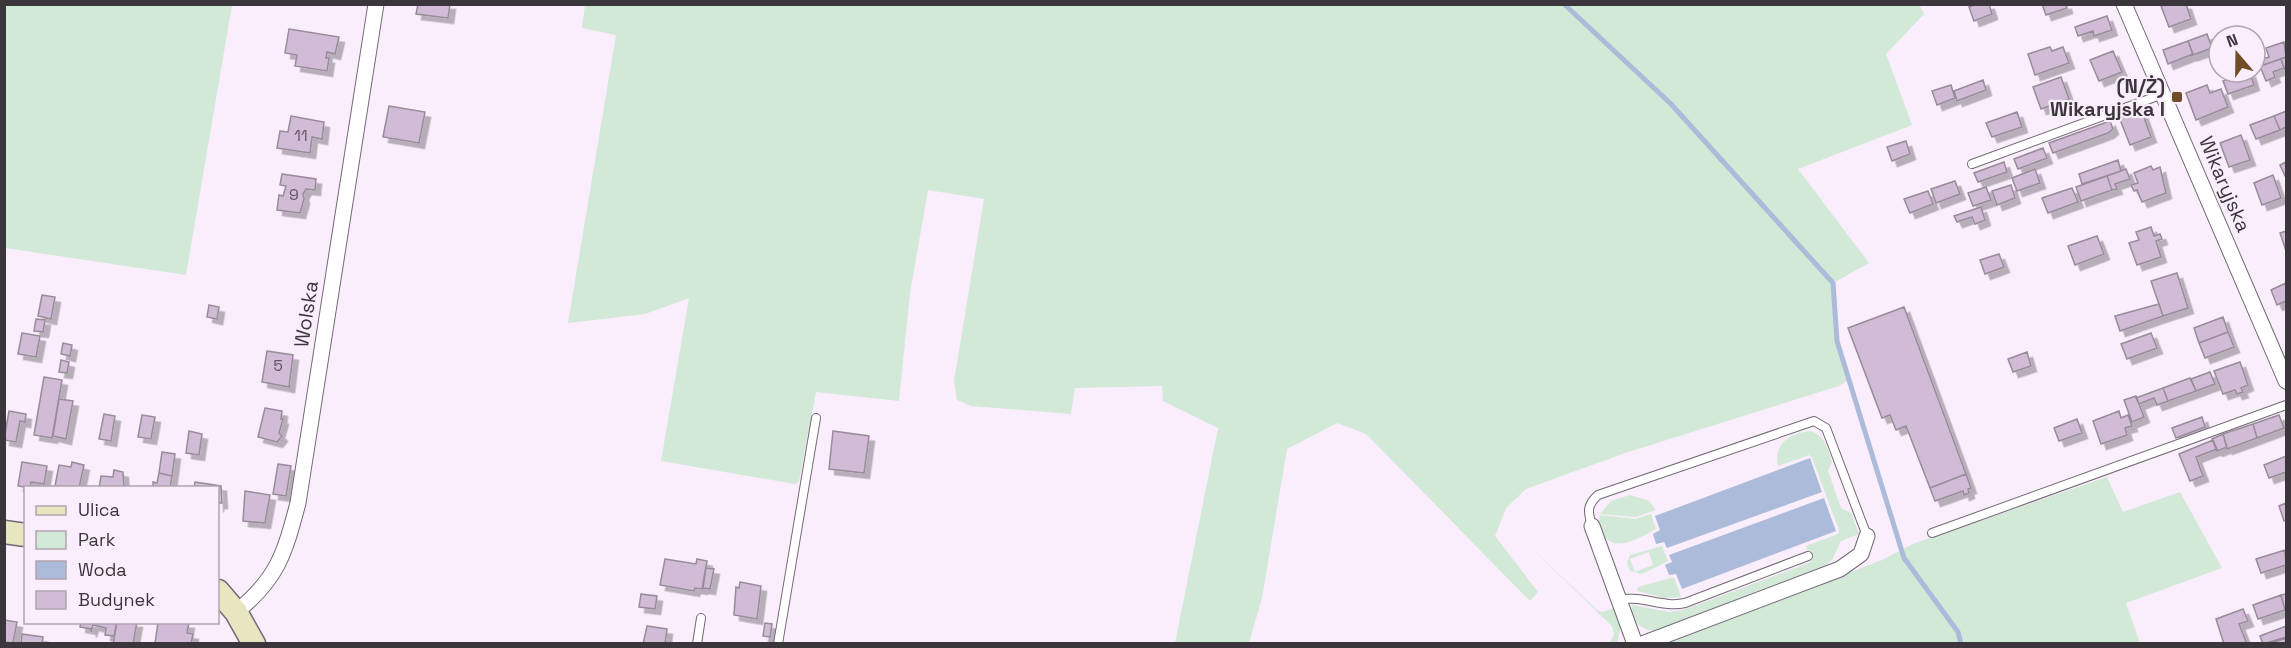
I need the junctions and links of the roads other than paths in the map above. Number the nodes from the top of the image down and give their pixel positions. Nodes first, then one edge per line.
1 (376, 4) edge
2 (2124, 4) edge
3 (2163, 94) junction
4 (1972, 164) dead end
5 (2286, 381) edge
6 (2286, 405) edge
7 (816, 418) dead end
8 (1593, 526) joint
9 (4, 531) edge
10 (1932, 533) dead end
11 (24, 535) edge
12 (1867, 536) joint
13 (1808, 556) dead end
14 (219, 592) edge
15 (1620, 600) junction
16 (236, 612) junction
17 (701, 618) dead end
18 (254, 644) edge
19 (697, 644) edge
20 (778, 644) edge
21 (1635, 644) edge
22 (1642, 644) edge

1 - 16 street, Wolska
2 - 3 street, Wikaryjska
3 - 4 lane
3 - 5 street, Wikaryjska
6 - 10 lane
7 - 20 lane
8 - 12 lane
8 - 15 street
9 - 11 street
12 - 22 street
13 - 15 lane
14 - 16 street
15 - 21 street
16 - 18 street
17 - 19 lane

